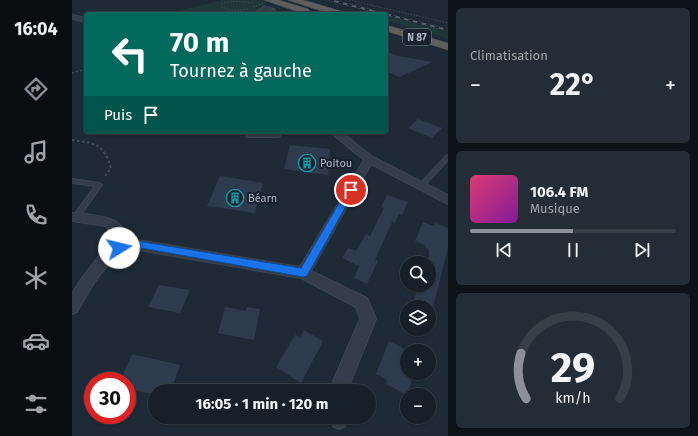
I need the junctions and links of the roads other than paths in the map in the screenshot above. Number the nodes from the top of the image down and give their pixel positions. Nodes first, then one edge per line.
1 (293, 0) edge
2 (269, 3) edge
3 (274, 10) dead end
4 (258, 12) edge
5 (308, 12) edge
6 (334, 12) edge
7 (72, 17) edge
8 (84, 20) edge
9 (388, 29) edge
10 (388, 35) edge
11 (448, 47) edge
12 (448, 53) edge
13 (249, 134) edge
14 (278, 134) edge
15 (338, 134) edge
16 (448, 157) edge
17 (369, 159) junction
18 (72, 181) edge
19 (420, 187) junction
20 (448, 200) edge
21 (74, 218) edge
22 (119, 248) junction
23 (303, 273) junction
24 (72, 307) edge
25 (341, 384) edge

1 - 6 highway
2 - 3 lane
2 - 4 street
2 - 5 highway
7 - 8 street
9 - 11 highway, N 87
10 - 12 highway, N 87
13 - 14 lane
15 - 17 street
16 - 19 lane
17 - 19 street
17 - 23 street
18 - 21 lane
19 - 20 street
21 - 22 street
22 - 23 street
22 - 24 street
23 - 25 street

